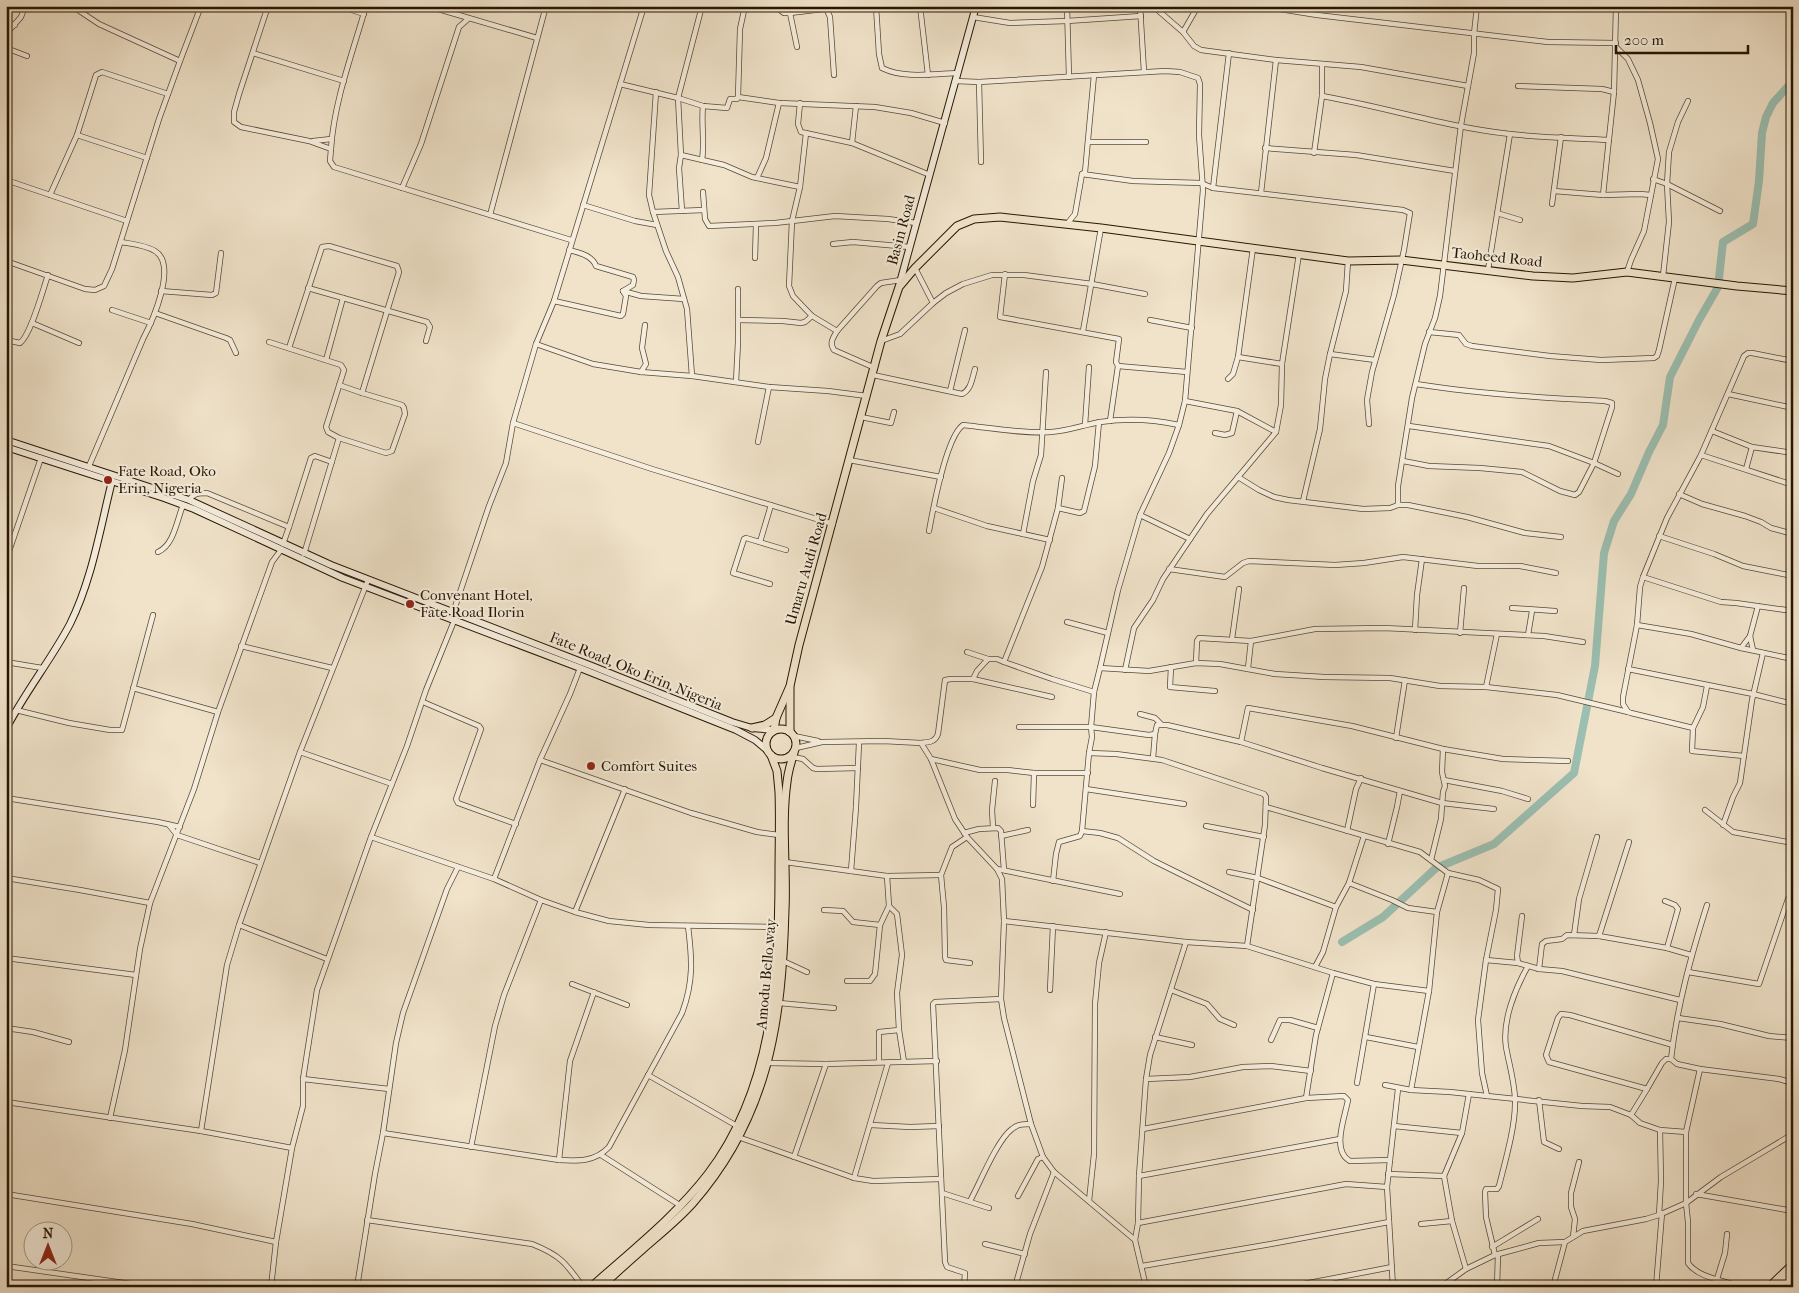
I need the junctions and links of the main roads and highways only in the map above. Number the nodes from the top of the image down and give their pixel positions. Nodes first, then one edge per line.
1 (900, 284) joint
2 (1793, 291) edge
3 (849, 460) joint
4 (790, 686) junction
5 (776, 718) junction
6 (752, 728) road end
7 (774, 730) junction
8 (792, 734) junction
9 (769, 753) junction
10 (794, 753) junction
11 (782, 927) junction
12 (1793, 1264) edge
13 (1793, 1271) edge
14 (591, 1287) edge
15 (601, 1287) edge
16 (1769, 1287) edge
17 (1776, 1287) edge

1 - 2 main road, Taoheed Road
1 - 3 main road, Basin Road
3 - 4 main road, Umaru Audi Road
4 - 5 main road
4 - 8 main road
5 - 6 main road
5 - 7 main road
7 - 8 main road
7 - 9 main road
8 - 10 main road
9 - 10 main road
9 - 11 main road, Amodu Bello way
10 - 11 main road, Amodu Bello way
11 - 14 main road, Amodu Bello way
11 - 15 main road, Amodu Bello way
12 - 16 main road
13 - 17 main road

